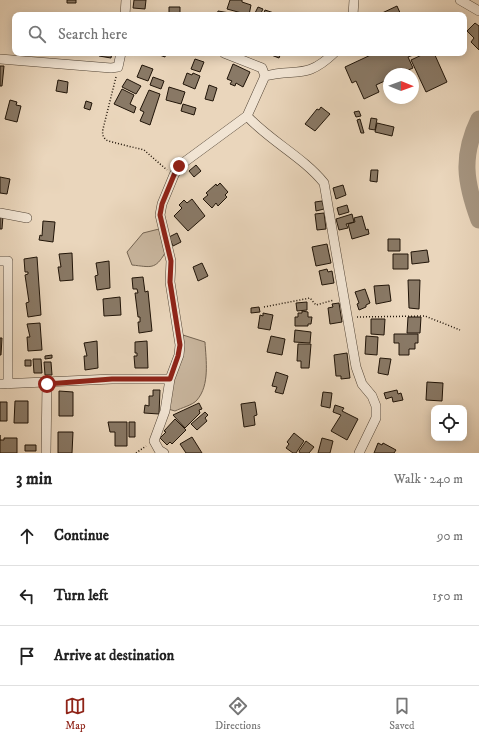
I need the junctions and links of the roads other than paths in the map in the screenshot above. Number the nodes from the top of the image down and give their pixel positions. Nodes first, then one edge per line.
1 (126, 0) edge
2 (354, 0) edge
3 (460, 0) edge
4 (479, 11) edge
5 (127, 12) edge
6 (353, 12) edge
7 (120, 56) edge
8 (232, 56) edge
9 (331, 56) edge
10 (0, 59) edge
11 (266, 76) junction
12 (247, 116) junction
13 (0, 213) edge
14 (27, 218) dead end
15 (0, 261) edge
16 (170, 379) junction
17 (4, 384) edge
18 (47, 384) junction
19 (46, 453) edge
20 (164, 453) edge
21 (359, 453) edge

1 - 5 street
2 - 6 street
3 - 4 street
7 - 10 street
8 - 11 street
9 - 11 street
11 - 12 street
12 - 16 street
12 - 21 street
13 - 14 street
15 - 17 street
16 - 18 street
16 - 20 street
17 - 18 street
18 - 19 street

